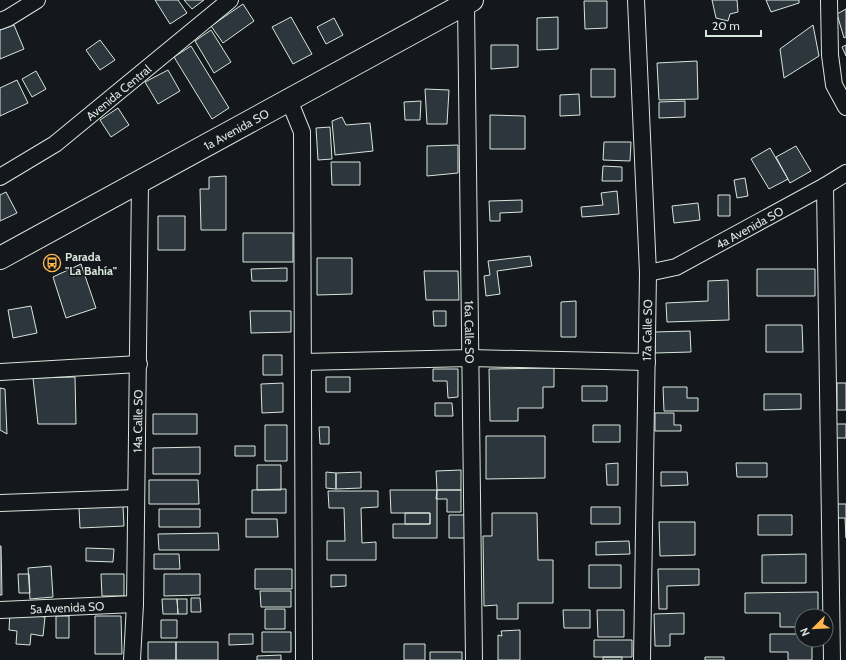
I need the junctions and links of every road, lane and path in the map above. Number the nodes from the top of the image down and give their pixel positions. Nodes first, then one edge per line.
1 (37, 0) edge
2 (230, 0) edge
3 (636, 0) edge
4 (828, 0) edge
5 (469, 2) edge
6 (0, 21) edge
7 (289, 100) junction
8 (846, 107) edge
9 (2, 172) edge
10 (846, 173) edge
11 (140, 182) junction
12 (825, 186) junction
13 (0, 258) edge
14 (648, 273) junction
15 (470, 358) junction
16 (303, 362) junction
17 (647, 362) junction
18 (139, 364) junction
19 (0, 372) edge
20 (136, 498) junction
21 (0, 503) edge
22 (135, 604) junction
23 (0, 610) edge
24 (132, 660) edge
25 (304, 660) edge
26 (474, 660) edge
27 (642, 660) edge
28 (832, 660) edge

1 - 6 street
2 - 9 street, Avenida Central
3 - 14 street, 17a Calle SO
4 - 8 street
5 - 7 highway, 1a Avenida SO
5 - 15 street, 16a Calle SO
7 - 11 highway, 1a Avenida SO
7 - 16 street
10 - 12 street, 4a Avenida SO
11 - 13 highway, 1a Avenida SO
11 - 18 street, 14a Calle SO
12 - 14 street, 4a Avenida SO
12 - 28 street
14 - 17 street, 17a Calle SO
15 - 16 street
15 - 17 street
15 - 26 street, 16a Calle SO
16 - 25 street
17 - 27 street, 17a Calle SO
18 - 19 street
18 - 20 street, 14a Calle SO
20 - 21 street
20 - 22 street, 14a Calle SO
22 - 23 street, 5a Avenida SO
22 - 24 street, 14a Calle SO

